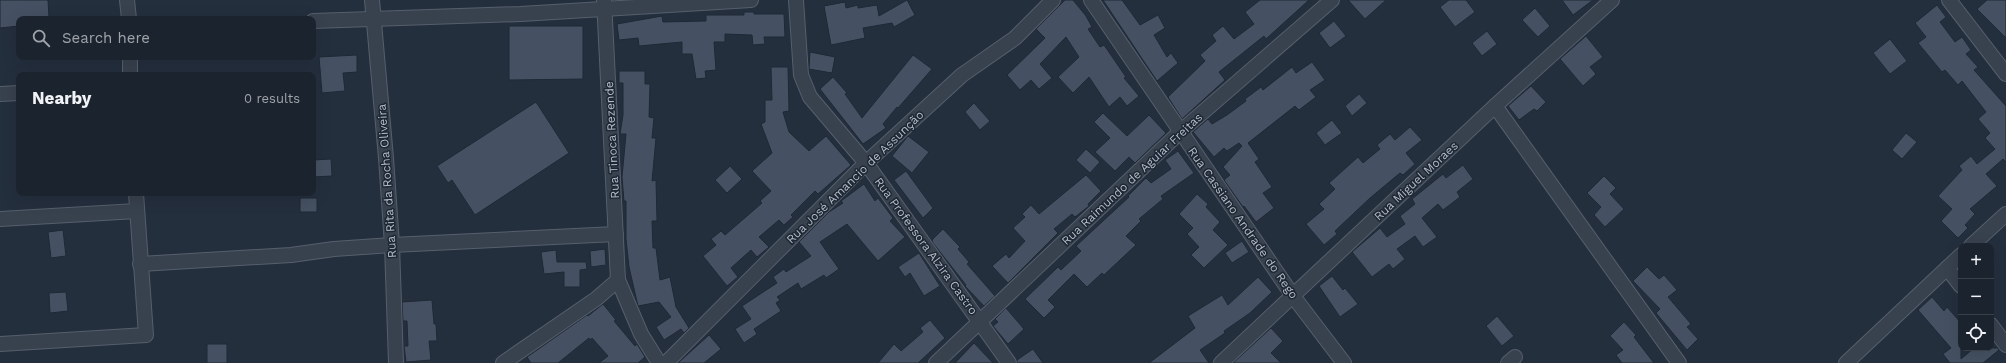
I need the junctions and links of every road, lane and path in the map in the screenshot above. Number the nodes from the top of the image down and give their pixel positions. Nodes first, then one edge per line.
1 (127, 0) edge
2 (372, 0) edge
3 (751, 0) edge
4 (796, 0) edge
5 (1091, 0) edge
6 (1332, 0) edge
7 (1612, 0) edge
8 (1949, 0) edge
9 (1045, 2) edge
10 (605, 5) edge
11 (129, 16) edge
12 (373, 18) junction
13 (316, 21) edge
14 (130, 60) edge
15 (130, 72) edge
16 (2006, 74) edge
17 (16, 93) edge
18 (0, 94) edge
19 (1495, 106) junction
20 (1180, 132) junction
21 (866, 163) junction
22 (136, 196) edge
23 (137, 211) junction
24 (2006, 214) edge
25 (0, 219) edge
26 (616, 234) junction
27 (1973, 243) edge
28 (392, 246) junction
29 (1958, 258) edge
30 (140, 264) junction
31 (1947, 268) junction
32 (618, 280) junction
33 (1958, 282) edge
34 (1293, 296) junction
35 (980, 322) junction
36 (1994, 329) edge
37 (0, 344) edge
38 (2006, 345) edge
39 (396, 363) edge
40 (503, 363) edge
41 (659, 363) edge
42 (666, 363) edge
43 (936, 363) edge
44 (1009, 363) edge
45 (1221, 363) edge
46 (1344, 363) edge
47 (1679, 363) edge
48 (1846, 363) edge

1 - 11 street
2 - 12 street, Rua Rita da Rocha Oliveira
3 - 10 street
4 - 21 street, Rua Professora Alzira Castro
5 - 20 street, Rua Cassiano Andrade do Rego
6 - 20 street, Rua Raimundo de Aguiar Freitas
7 - 19 street, Rua Miguel Moraes
8 - 16 street
9 - 21 street, Rua José Amancio de Assunção
10 - 12 street
10 - 26 street, Rua Tinoca Rezende
12 - 13 street
12 - 28 street, Rua Rita da Rocha Oliveira
14 - 15 street
17 - 18 street
19 - 34 street, Rua Miguel Moraes
19 - 47 street
20 - 34 street, Rua Cassiano Andrade do Rego
20 - 35 street, Rua Raimundo de Aguiar Freitas
21 - 35 street, Rua Professora Alzira Castro
21 - 42 street, Rua José Amancio de Assunção
22 - 23 street
23 - 25 street
23 - 30 street
24 - 27 street
26 - 28 street
26 - 32 street, Rua Tinoca Rezende
28 - 30 street
28 - 39 street, Rua Rita da Rocha Oliveira
29 - 31 street
30 - 37 street
31 - 33 street
31 - 48 street
32 - 40 street
32 - 41 street
34 - 45 street, Rua Miguel Moraes
34 - 46 street, Rua Cassiano Andrade do Rego
35 - 43 street, Rua Raimundo de Aguiar Freitas
35 - 44 street, Rua Professora Alzira Castro
36 - 38 street

